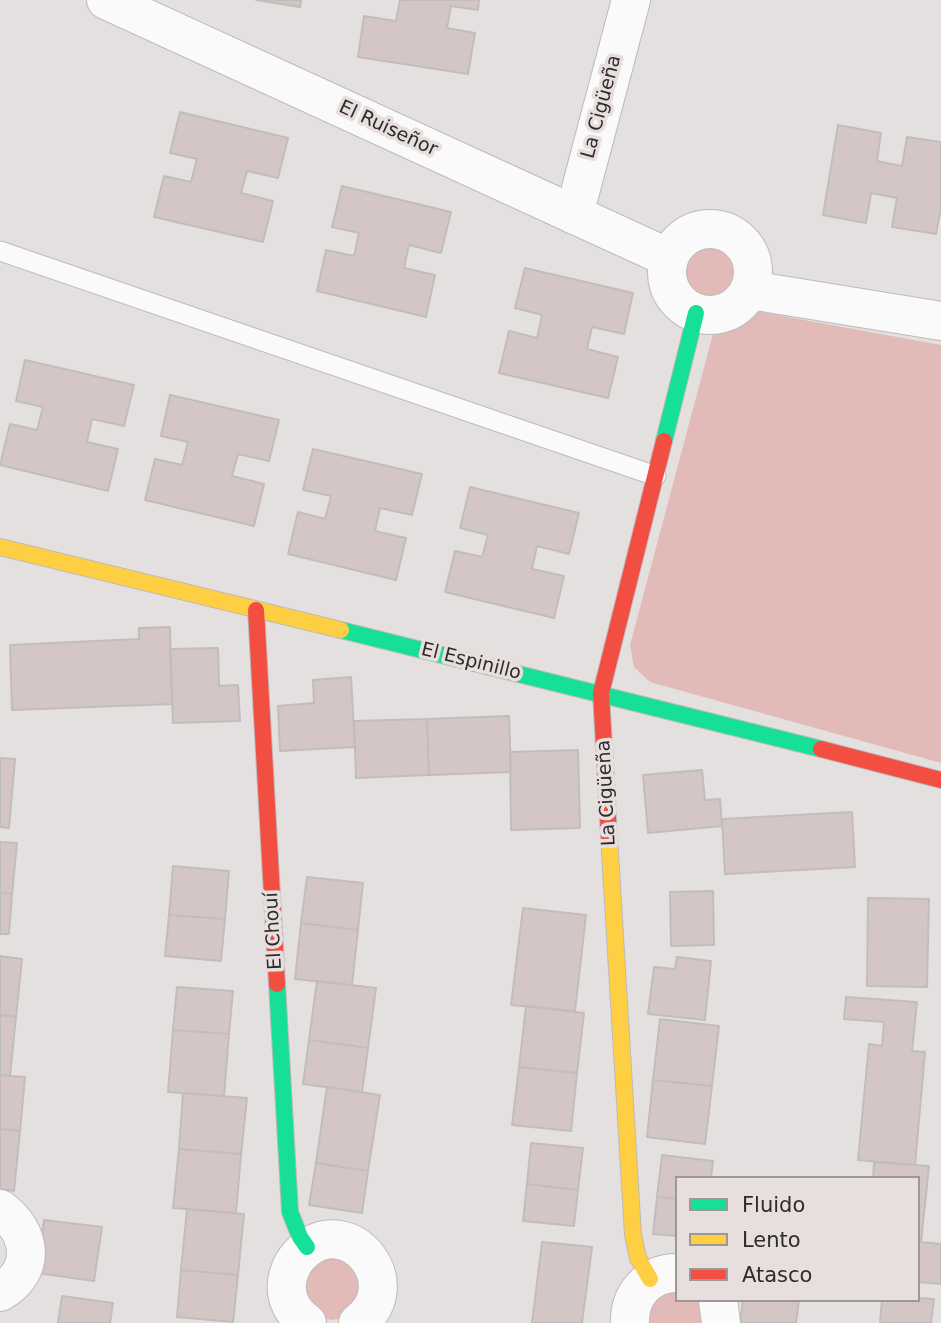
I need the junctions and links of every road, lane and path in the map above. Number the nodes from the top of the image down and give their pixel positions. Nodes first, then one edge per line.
1 (106, 0) edge
2 (631, 0) edge
3 (574, 215) junction
4 (0, 251) edge
5 (669, 258) junction
6 (750, 290) junction
7 (696, 313) junction
8 (941, 321) edge
9 (656, 476) junction
10 (0, 547) edge
11 (256, 610) junction
12 (601, 693) junction
13 (941, 780) edge
14 (0, 1209) edge
15 (307, 1247) junction
16 (664, 1276) edge
17 (0, 1292) edge
18 (718, 1302) edge
19 (307, 1323) edge
20 (358, 1323) edge
21 (631, 1323) edge
22 (721, 1323) edge

1 - 3 street, El Ruiseñor
2 - 3 street, La Cigüeña
3 - 5 street, El Ruiseñor
4 - 9 lane
5 - 6 street
5 - 7 street
6 - 7 street
6 - 8 street
7 - 9 street, La Cigüeña
9 - 12 street, La Cigüeña
10 - 11 street, El Espinillo
11 - 12 street, El Espinillo
11 - 15 street, El Chouí
12 - 13 street, El Espinillo
12 - 16 street, La Cigüeña
14 - 17 street
15 - 19 street
15 - 20 street
16 - 21 street, La Cigüeña
18 - 22 street

